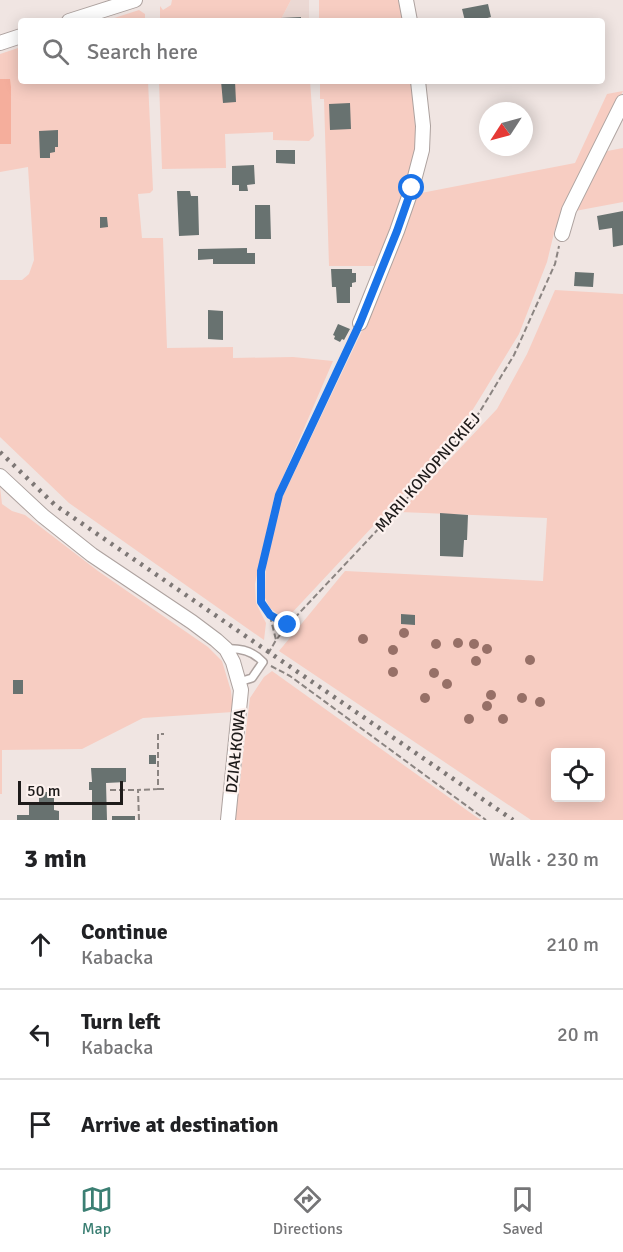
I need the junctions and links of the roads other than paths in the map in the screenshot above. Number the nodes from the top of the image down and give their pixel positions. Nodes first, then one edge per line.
1 (135, 0) edge
2 (406, 0) edge
3 (78, 18) edge
4 (409, 18) edge
5 (18, 37) edge
6 (0, 43) edge
7 (418, 84) edge
8 (623, 102) edge
9 (562, 234) road end
10 (360, 323) road end
11 (0, 476) edge
12 (226, 650) junction
13 (239, 682) junction
14 (228, 820) edge

1 - 3 street
2 - 4 street
5 - 6 street
7 - 10 street
8 - 9 street
11 - 12 street
12 - 13 street, DZIAŁKOWA
12 - 13 lane
13 - 14 street, DZIAŁKOWA

